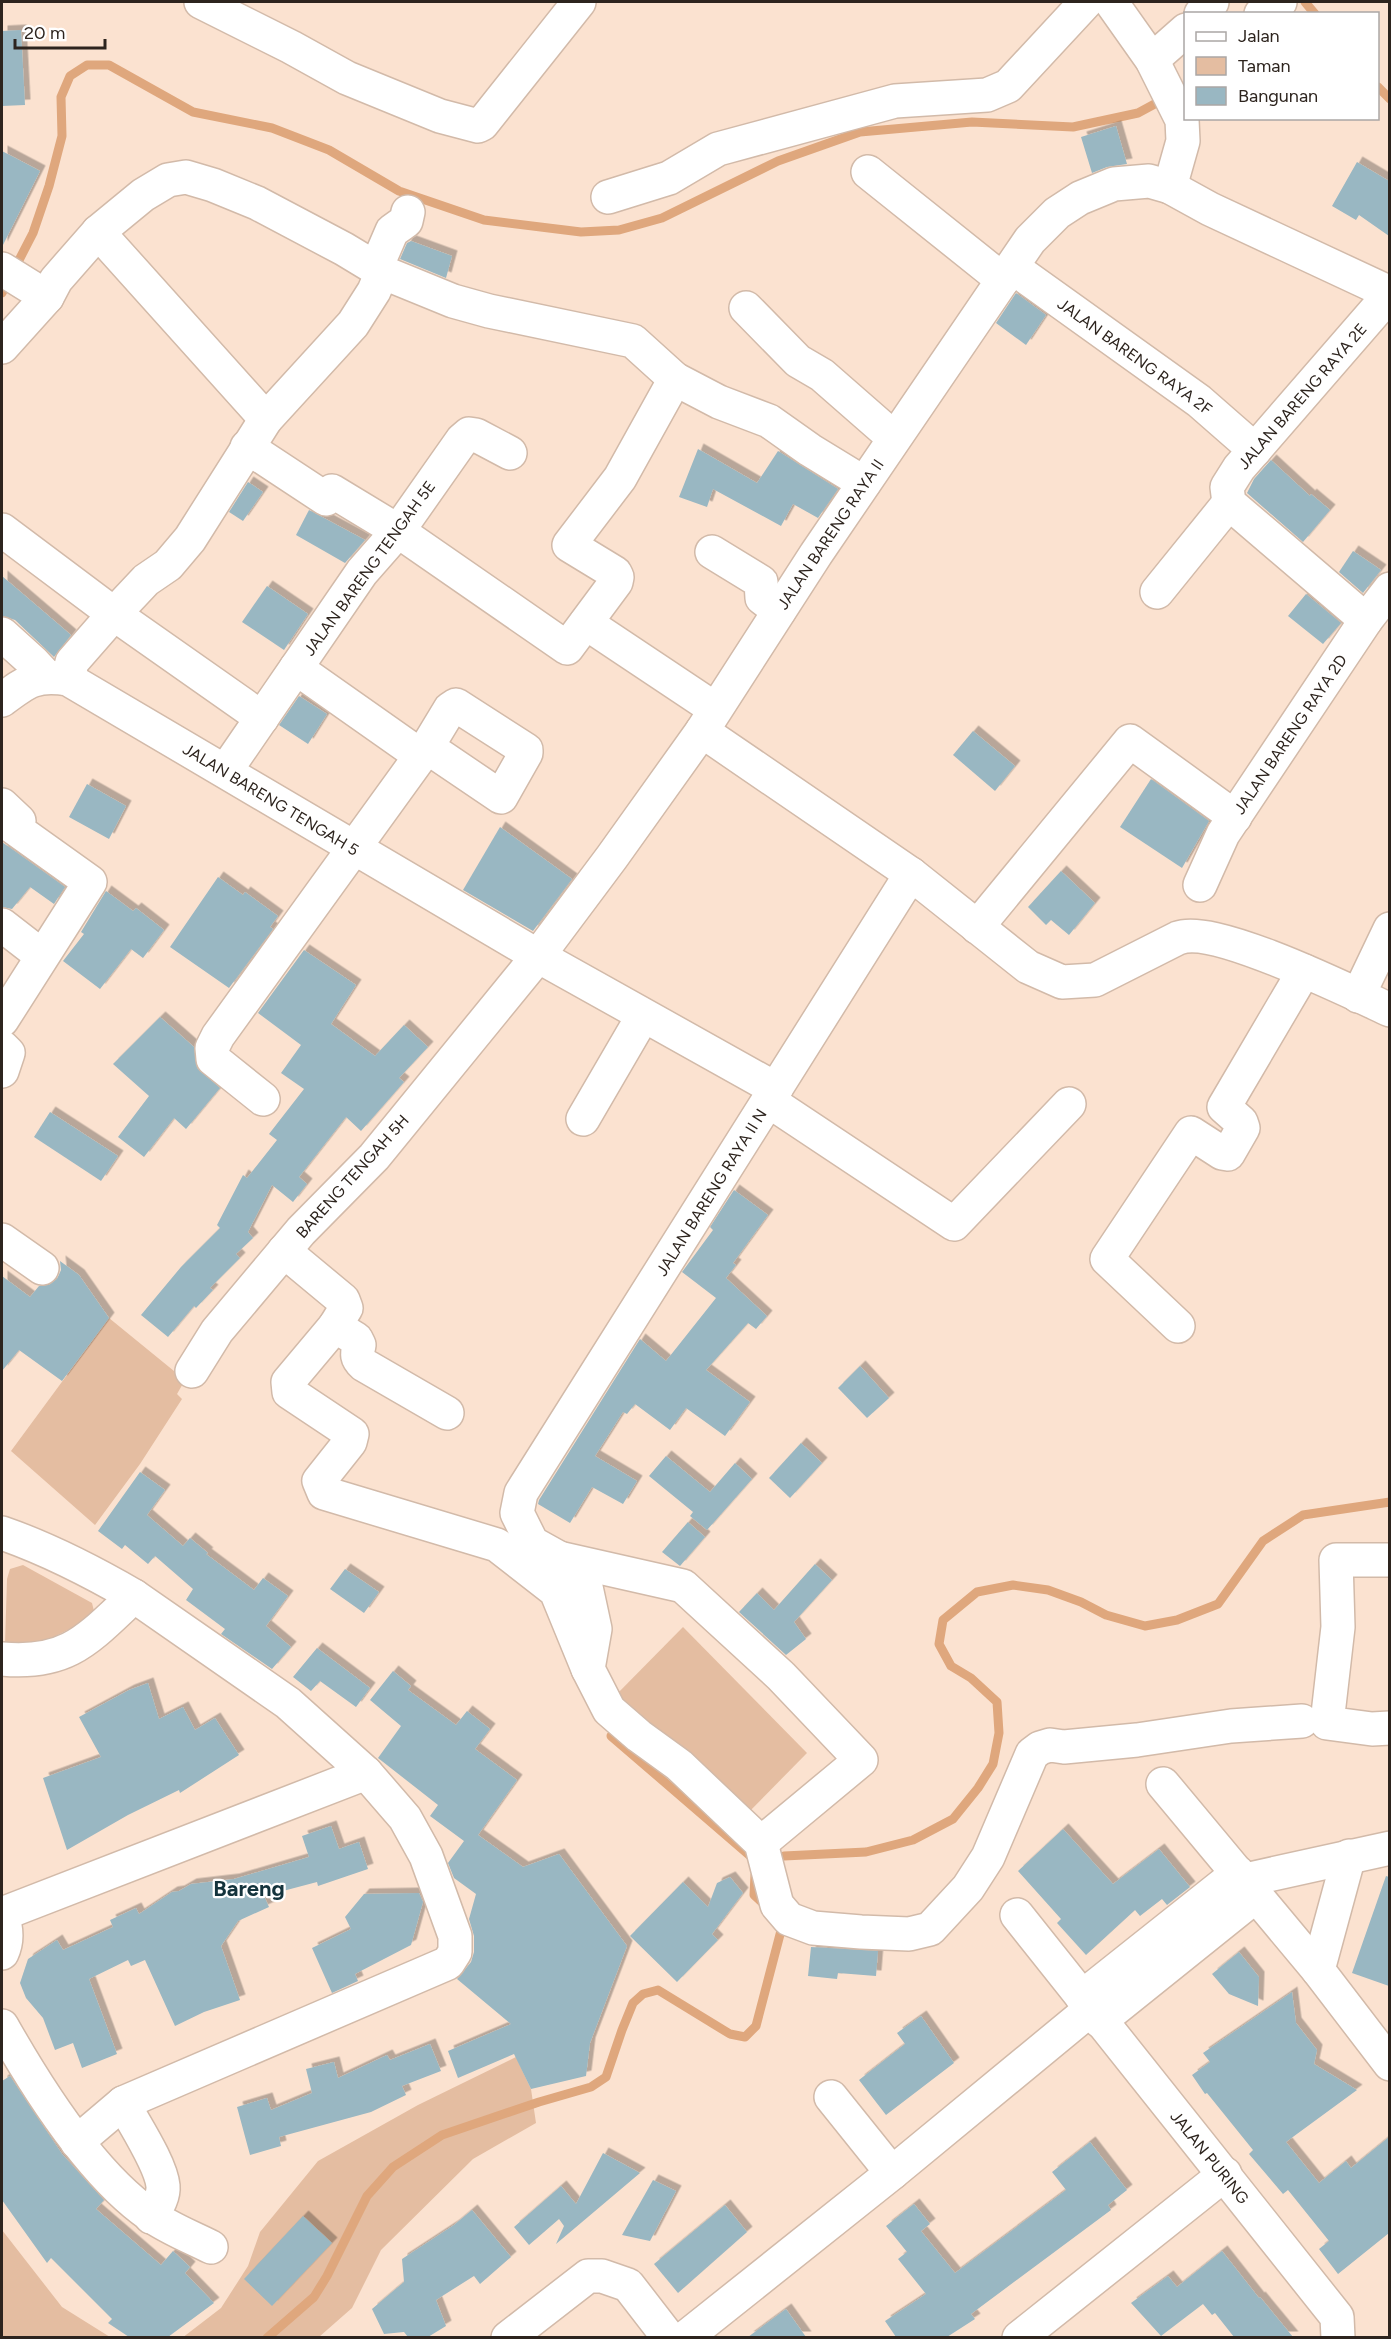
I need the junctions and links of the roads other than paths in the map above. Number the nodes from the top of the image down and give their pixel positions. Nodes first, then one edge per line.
1 (201, 2) edge
2 (579, 2) edge
3 (1086, 2) edge
4 (1111, 2) edge
5 (1280, 2) edge
6 (1264, 12) edge
7 (1184, 33) edge
8 (1168, 79) edge
9 (868, 172) dead end
10 (1170, 187) junction
11 (608, 197) dead end
12 (408, 212) dead end
13 (98, 232) junction
14 (379, 270) junction
15 (1007, 273) junction
16 (24, 283) edge
17 (1389, 293) edge
18 (746, 308) dead end
19 (2, 347) edge
20 (675, 379) junction
21 (266, 419) junction
22 (894, 438) junction
23 (247, 447) junction
24 (1255, 450) junction
25 (510, 453) dead end
26 (864, 483) junction
27 (1229, 503) junction
28 (2, 530) edge
29 (398, 531) junction
30 (712, 552) dead end
31 (1389, 590) edge
32 (1157, 592) dead end
33 (779, 611) junction
34 (114, 614) junction
35 (1366, 620) junction
36 (586, 623) junction
37 (2, 634) edge
38 (296, 668) junction
39 (57, 677) junction
40 (2, 700) edge
41 (262, 718) junction
42 (708, 720) junction
43 (424, 752) junction
44 (226, 770) junction
45 (2, 806) edge
46 (1235, 817) junction
47 (353, 849) junction
48 (911, 874) junction
49 (1200, 885) dead end
50 (2, 925) edge
51 (977, 927) junction
52 (1389, 929) edge
53 (42, 956) junction
54 (538, 956) junction
55 (1304, 971) junction
56 (1358, 996) junction
57 (1389, 1010) edge
58 (643, 1016) junction
59 (2, 1020) edge
60 (2, 1047) edge
61 (2, 1071) edge
62 (772, 1095) junction
63 (262, 1099) dead end
64 (1069, 1104) dead end
65 (583, 1119) dead end
66 (2, 1240) edge
67 (284, 1251) junction
68 (42, 1268) dead end
69 (335, 1326) junction
70 (1178, 1326) dead end
71 (192, 1371) dead end
72 (447, 1413) dead end
73 (2, 1533) edge
74 (559, 1558) junction
75 (1389, 1560) edge
76 (134, 1596) junction
77 (2, 1659) edge
78 (588, 1669) junction
79 (1302, 1721) dead end
80 (1389, 1728) edge
81 (366, 1773) junction
82 (1163, 1784) dead end
83 (761, 1843) junction
84 (1389, 1848) edge
85 (1348, 1856) junction
86 (1247, 1883) junction
87 (2, 1915) edge
88 (1017, 1915) dead end
89 (2, 1953) edge
90 (1318, 1970) junction
91 (1091, 2009) junction
92 (2, 2026) edge
93 (1389, 2064) edge
94 (831, 2097) dead end
95 (123, 2103) junction
96 (77, 2142) junction
97 (892, 2173) junction
98 (1225, 2174) junction
99 (151, 2217) junction
100 (211, 2247) dead end
101 (1337, 2327) edge
102 (508, 2337) edge
103 (669, 2337) edge
104 (686, 2337) edge
105 (1019, 2337) edge

1 - 2 street
3 - 11 street
4 - 8 street
5 - 6 street
7 - 8 street
8 - 10 street
9 - 15 street, JALAN BARENG RAYA 2F
10 - 15 street, JALAN BARENG RAYA II
10 - 17 street, JALAN BARENG RAYA II
12 - 14 street
13 - 14 street
13 - 16 street
13 - 21 street
14 - 20 street
14 - 21 street
15 - 22 street, JALAN BARENG RAYA II
15 - 24 street, JALAN BARENG RAYA 2F
16 - 19 street
17 - 24 street, JALAN BARENG RAYA 2E
18 - 22 street
20 - 26 street
20 - 36 street
21 - 23 street
22 - 26 street, JALAN BARENG RAYA II
23 - 29 street
23 - 34 street
24 - 27 street, JALAN BARENG RAYA 2E
25 - 29 street, JALAN BARENG TENGAH 5E
26 - 33 street, JALAN BARENG RAYA II
27 - 32 street
27 - 35 street
28 - 34 street
29 - 36 street
29 - 38 street, JALAN BARENG TENGAH 5E
30 - 33 street
31 - 35 street, JALAN BARENG RAYA 2D
33 - 42 street, JALAN BARENG RAYA II
34 - 39 street
34 - 41 street
35 - 46 street, JALAN BARENG RAYA 2D
36 - 42 street
37 - 39 street, JALAN BARENG TENGAH 5
38 - 41 street, JALAN BARENG TENGAH 5E
38 - 43 street
39 - 40 street
39 - 44 street, JALAN BARENG TENGAH 5
41 - 44 street, JALAN BARENG TENGAH 5E
42 - 48 street
42 - 54 street, JALAN BARENG RAYA II
43 - 43 street
43 - 47 street
44 - 47 street, JALAN BARENG TENGAH 5
45 - 53 street
46 - 49 street, JALAN BARENG RAYA 2D
46 - 51 street
47 - 54 street, JALAN BARENG TENGAH 5
47 - 63 street
48 - 51 street
48 - 62 street, JALAN BARENG RAYA II N
50 - 53 street
51 - 55 street
52 - 56 street
53 - 59 street
54 - 58 street, JALAN BARENG TENGAH 5
54 - 67 street, BARENG TENGAH 5H
55 - 56 street
55 - 70 street
56 - 57 street
58 - 62 street, JALAN BARENG TENGAH 5
58 - 65 street
60 - 61 street
62 - 64 street, JALAN BARENG TENGAH 5
62 - 74 street, JALAN BARENG RAYA II N
66 - 68 street
67 - 69 street
67 - 71 street, BARENG TENGAH 5H
69 - 72 street
69 - 78 street
73 - 76 street
74 - 78 street
74 - 83 street
75 - 80 street
76 - 77 street
76 - 81 street
78 - 83 street
79 - 83 street
81 - 87 street
81 - 95 street
82 - 86 street
84 - 85 street
85 - 86 street
85 - 90 street
86 - 90 street
86 - 91 street
87 - 89 street
88 - 91 street, JALAN PURING
90 - 93 street
91 - 97 street
91 - 98 street, JALAN PURING
92 - 96 street
94 - 97 street
95 - 96 street
95 - 99 street
96 - 99 street
97 - 104 street
98 - 101 street, JALAN PURING
98 - 105 street
99 - 100 street
102 - 103 street

